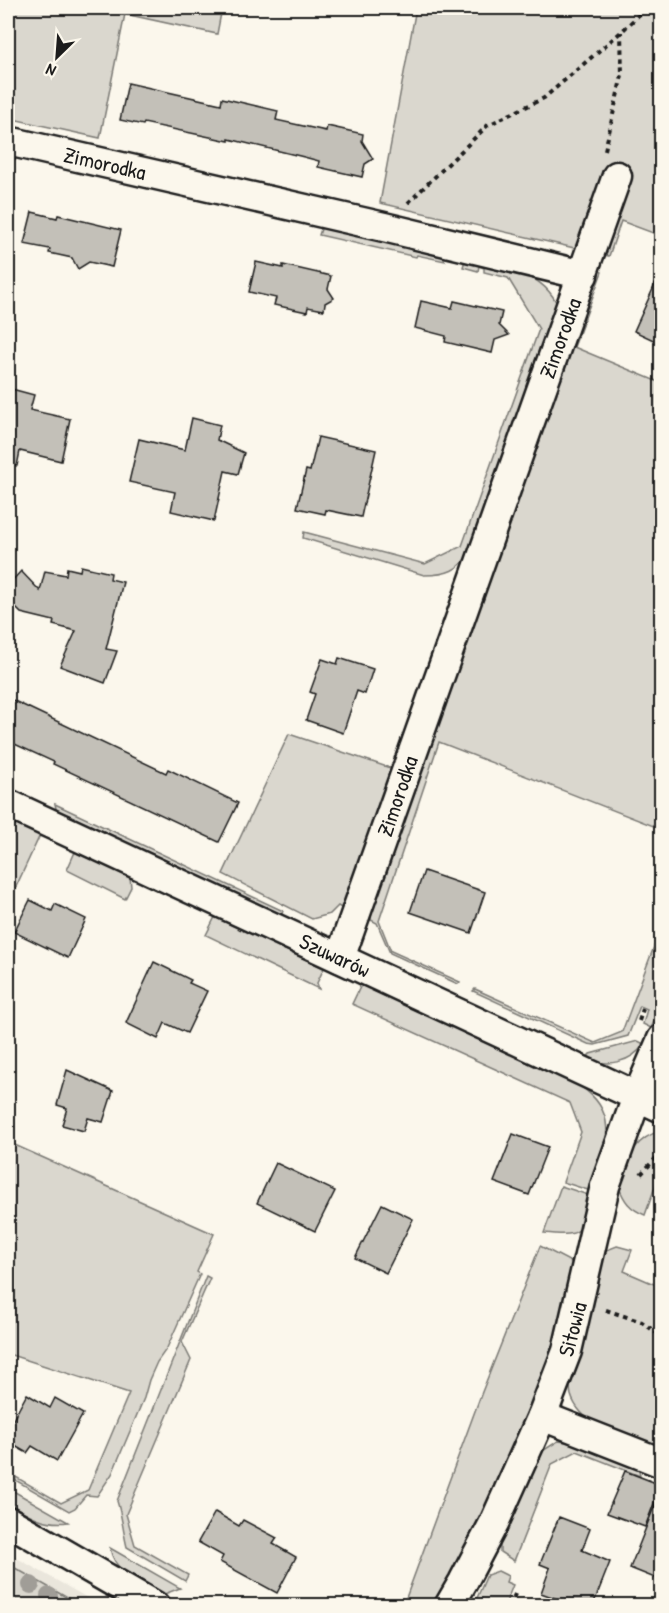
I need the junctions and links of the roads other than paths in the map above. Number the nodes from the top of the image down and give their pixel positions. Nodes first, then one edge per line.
1 (8, 141) edge
2 (611, 165) road end
3 (583, 275) junction
4 (8, 804) edge
5 (340, 958) junction
6 (662, 1039) edge
7 (649, 1103) edge
8 (542, 1416) junction
9 (662, 1463) edge
10 (8, 1521) edge
11 (155, 1605) edge
12 (449, 1605) edge

1 - 3 street, Zimorodka
2 - 3 street
3 - 5 street, Zimorodka
4 - 5 street, Szuwarów
5 - 7 street, Szuwarów
6 - 7 street, Sitowia
7 - 8 street, Sitowia
8 - 9 street
8 - 12 street, Sitowia
10 - 11 street

